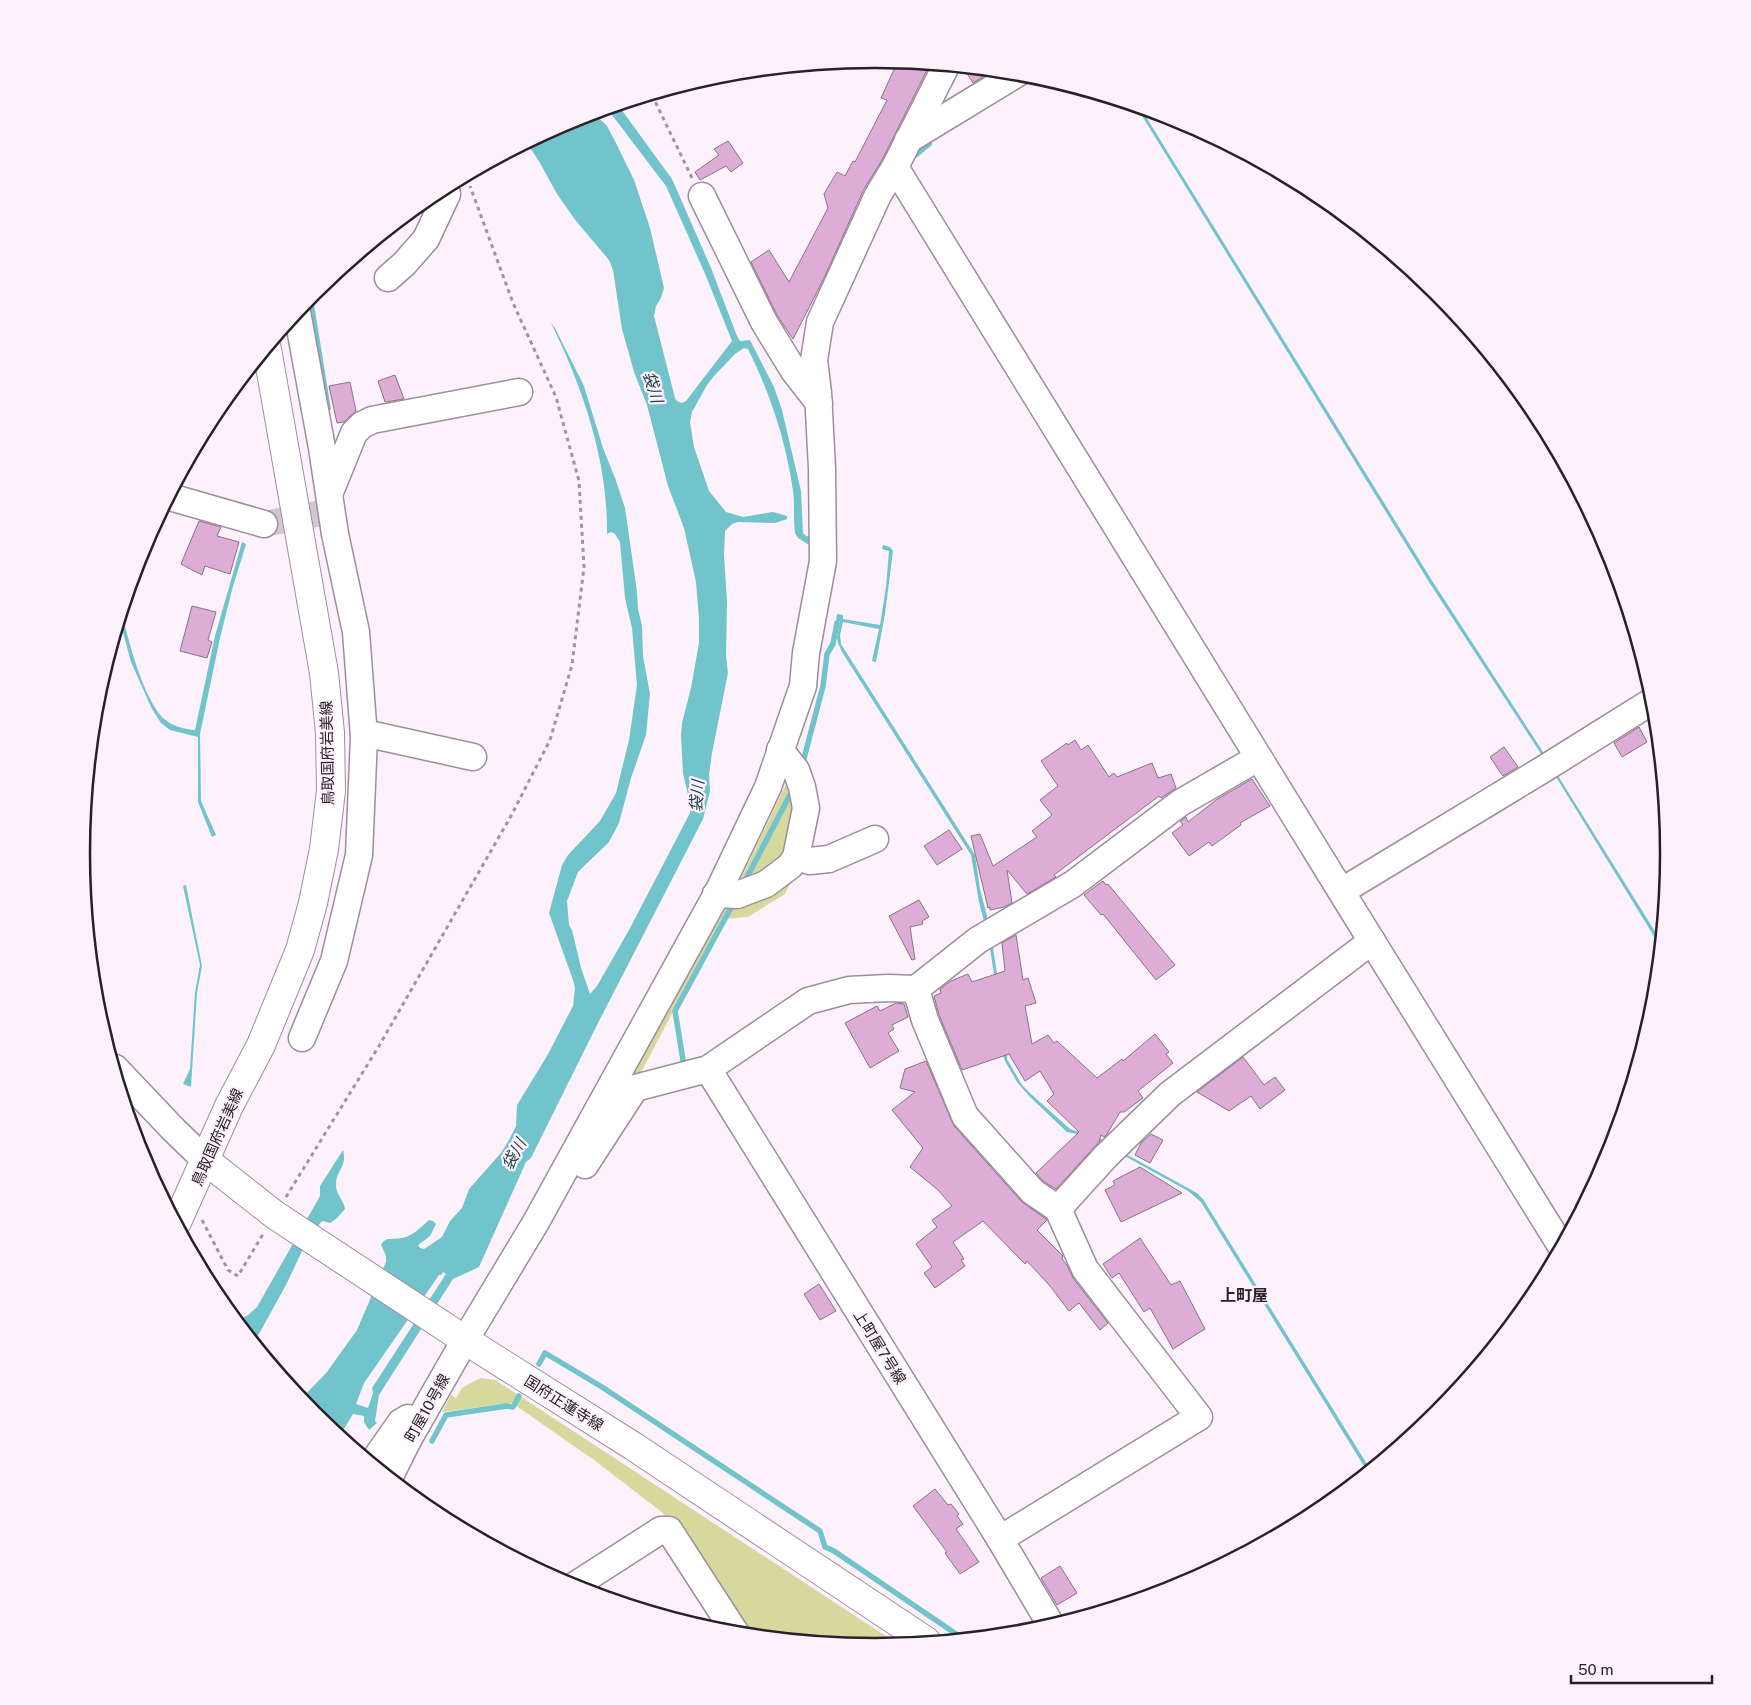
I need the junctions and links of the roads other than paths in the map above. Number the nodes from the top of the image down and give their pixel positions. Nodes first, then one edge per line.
1 (944, 71) edge
2 (1008, 79) edge
3 (908, 141) junction
4 (895, 167) junction
5 (446, 196) edge
6 (702, 196) road end
7 (388, 278) dead end
8 (298, 320) edge
9 (267, 357) edge
10 (519, 392) dead end
11 (819, 403) junction
12 (329, 493) junction
13 (175, 498) edge
14 (264, 524) tunnel mouth
15 (1646, 705) edge
16 (364, 733) junction
17 (780, 750) junction
18 (473, 757) dead end
19 (1258, 758) junction
20 (875, 839) dead end
21 (796, 856) junction
22 (1342, 891) junction
23 (716, 894) junction
24 (1372, 941) junction
25 (916, 989) junction
26 (302, 1038) dead end
27 (708, 1070) junction
28 (123, 1077) edge
29 (205, 1160) junction
30 (1058, 1209) junction
31 (180, 1216) edge
32 (536, 1222) junction
33 (1558, 1240) edge
34 (465, 1340) junction
35 (428, 1406) junction
36 (376, 1458) edge
37 (393, 1471) edge
38 (1000, 1540) junction
39 (582, 1581) edge
40 (1046, 1618) edge
41 (729, 1623) edge
42 (919, 1636) edge

1 - 3 street
2 - 3 street
3 - 4 street
4 - 11 street
4 - 19 street
5 - 7 street
6 - 11 street
8 - 12 street
9 - 29 main road, 鳥取国府岩美線
10 - 12 street
11 - 17 street
12 - 16 street
13 - 14 street
15 - 22 street
16 - 18 street
16 - 26 street
17 - 21 street
17 - 23 street
19 - 22 street
19 - 25 street
20 - 21 street
21 - 23 street
22 - 24 street
23 - 32 street
24 - 30 street
24 - 33 street
25 - 27 street
25 - 30 street
27 - 32 street
27 - 38 street, 上町屋7号線
28 - 29 street
29 - 31 main road, 鳥取国府岩美線
29 - 34 main road, 国府正蓮寺線
30 - 38 street
32 - 34 street, 町屋10号線
34 - 35 street, 町屋10号線
34 - 42 main road, 国府正蓮寺線
35 - 36 street
35 - 37 street, 町屋10号線
38 - 40 street, 上町屋7号線
39 - 41 street

